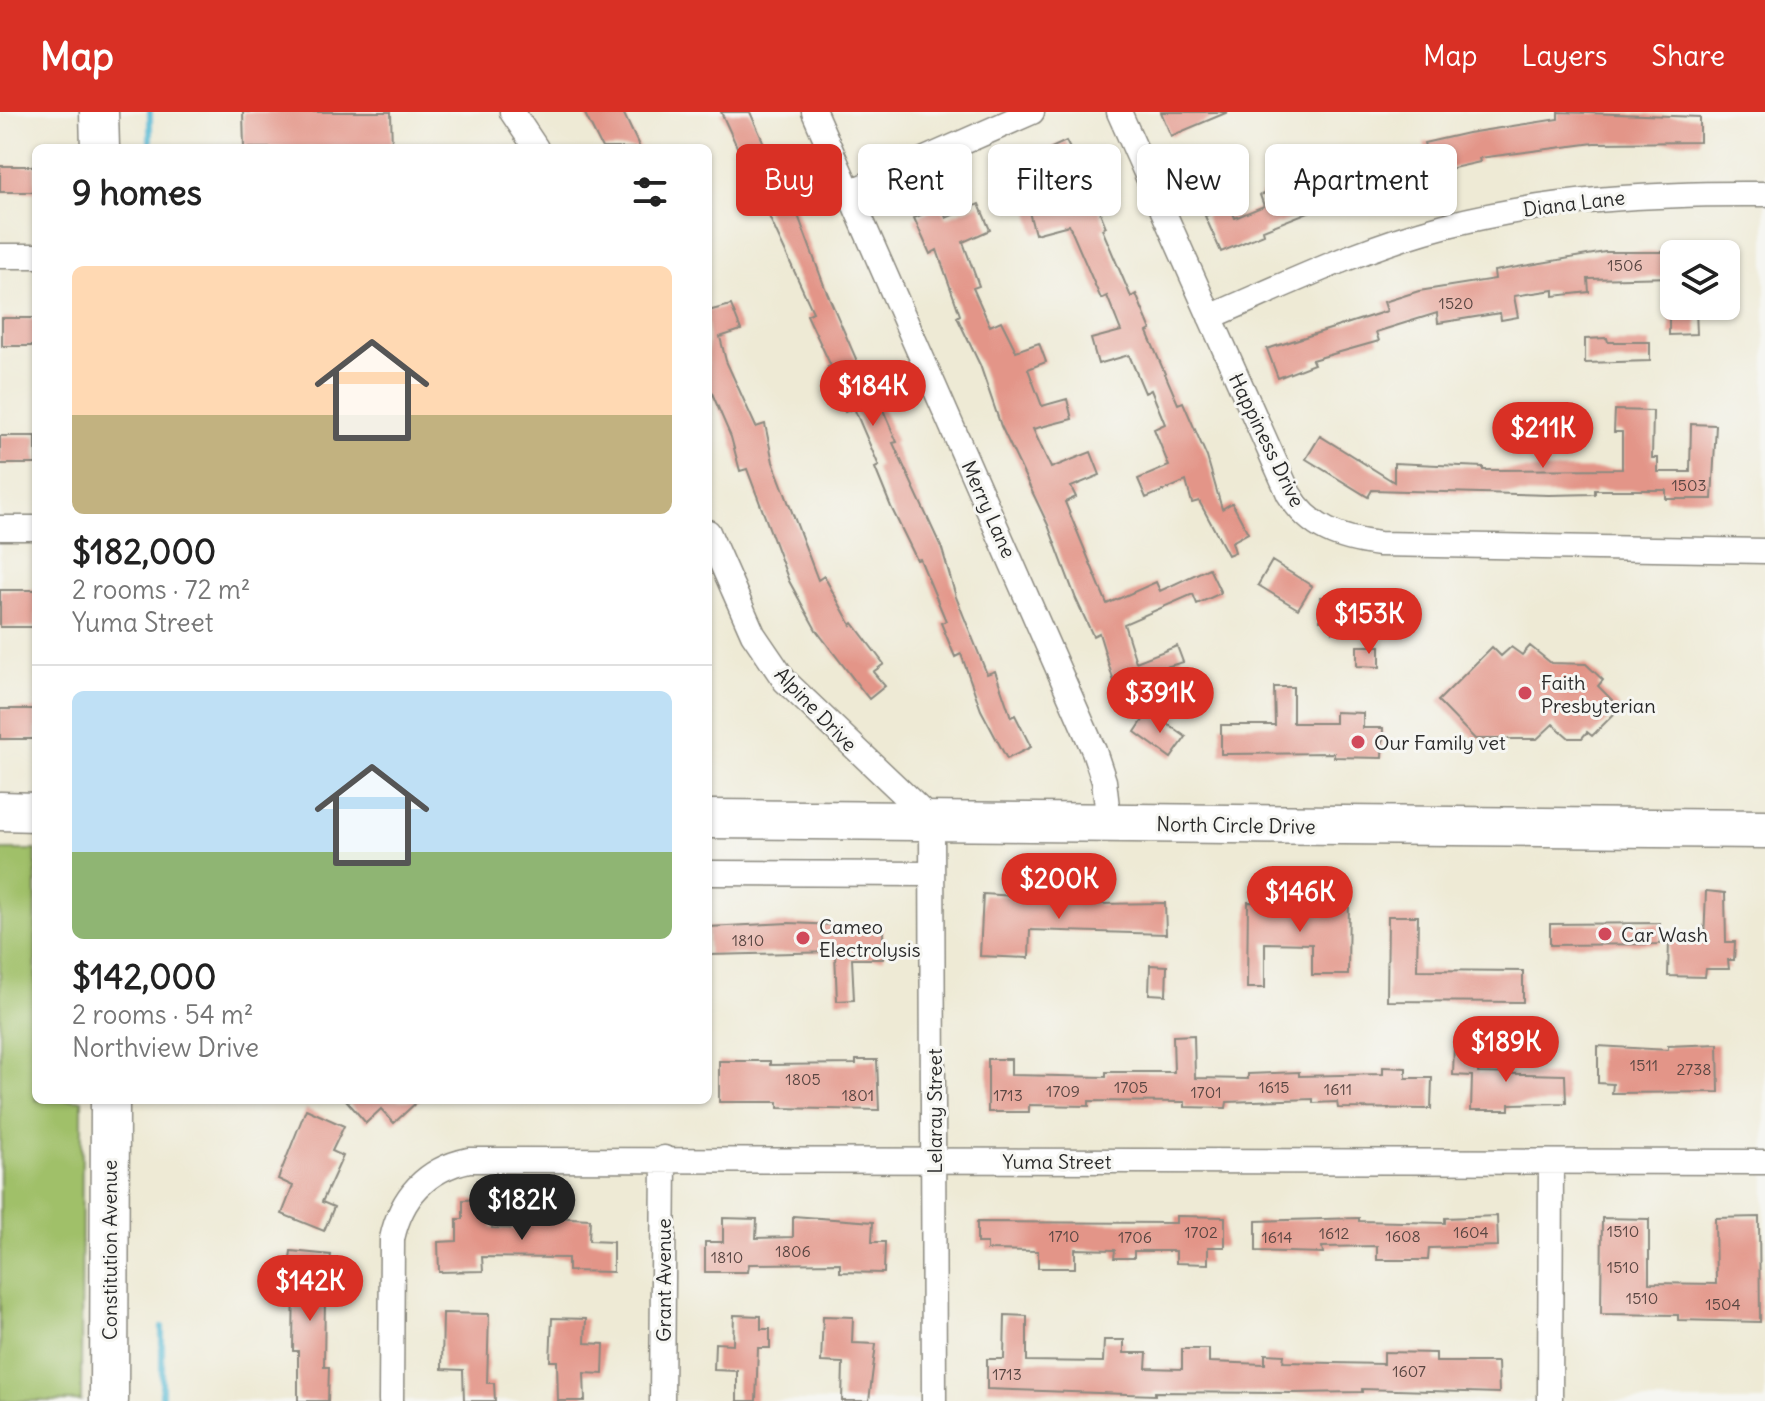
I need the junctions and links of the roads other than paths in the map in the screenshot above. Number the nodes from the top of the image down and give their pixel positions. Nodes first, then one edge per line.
1 (99, 112) edge
2 (512, 112) edge
3 (814, 112) edge
4 (1032, 112) edge
5 (1119, 112) edge
6 (100, 144) edge
7 (533, 144) edge
8 (850, 192) junction
9 (1765, 194) edge
10 (0, 256) edge
11 (32, 256) edge
12 (1210, 317) junction
13 (0, 528) edge
14 (32, 528) edge
15 (712, 541) edge
16 (1765, 551) edge
17 (0, 811) edge
18 (32, 812) edge
19 (712, 819) edge
20 (932, 821) junction
21 (1109, 824) junction
22 (1765, 829) edge
23 (712, 873) edge
24 (932, 874) junction
25 (110, 1104) edge
26 (664, 1158) junction
27 (935, 1161) junction
28 (1551, 1162) junction
29 (1765, 1162) edge
30 (109, 1401) edge
31 (391, 1401) edge
32 (662, 1401) edge
33 (934, 1401) edge
34 (1550, 1401) edge

1 - 6 main road
2 - 7 street
3 - 8 street, Merry Lane
4 - 8 street
5 - 12 street, Happiness Drive
8 - 21 street, Merry Lane
9 - 12 street, Diana Lane
10 - 11 street
12 - 16 street, Happiness Drive
13 - 14 street
15 - 20 street, Alpine Drive
17 - 18 main road
19 - 20 main road, North Circle Drive
20 - 21 main road, North Circle Drive
20 - 24 street, Lelaray Street
21 - 22 main road, North Circle Drive
23 - 24 street
24 - 27 street, Lelaray Street
25 - 30 main road, Constitution Avenue
26 - 27 street, Yuma Street
26 - 31 street, Yuma Street
26 - 32 street, Grant Avenue
27 - 28 street, Yuma Street
27 - 33 street, Lelaray Street
28 - 29 street, Yuma Street
28 - 34 street

